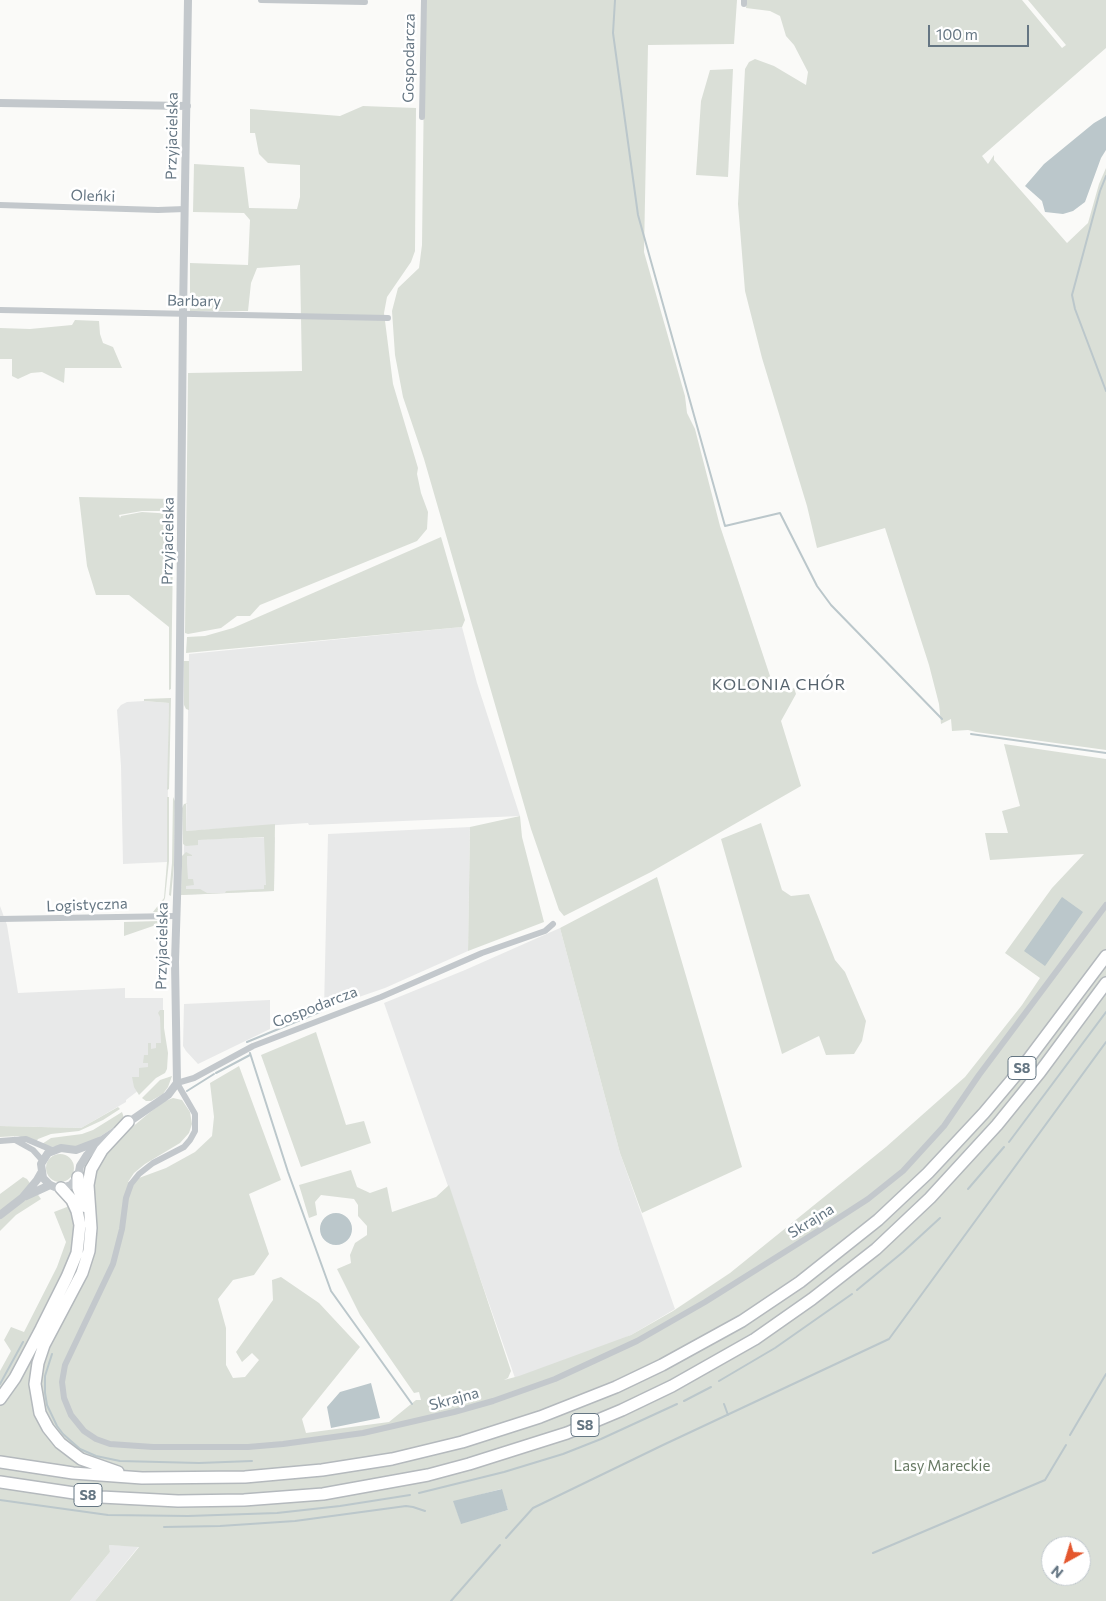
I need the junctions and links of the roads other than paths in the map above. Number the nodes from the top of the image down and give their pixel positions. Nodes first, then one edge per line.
1 (188, 0) edge
2 (261, 0) edge
3 (424, 0) edge
4 (365, 2) dead end
5 (0, 103) edge
6 (187, 106) junction
7 (422, 117) dead end
8 (0, 205) edge
9 (185, 209) junction
10 (0, 310) edge
11 (183, 313) junction
12 (388, 318) dead end
13 (1106, 905) edge
14 (176, 916) junction
15 (0, 919) edge
16 (553, 924) dead end
17 (1106, 956) edge
18 (1106, 982) edge
19 (177, 1083) junction
20 (128, 1122) junction
21 (15, 1140) junction
22 (102, 1140) junction
23 (0, 1141) edge
24 (52, 1150) junction
25 (69, 1151) junction
26 (42, 1160) junction
27 (79, 1171) junction
28 (41, 1173) junction
29 (56, 1186) junction
30 (22, 1198) junction
31 (89, 1213) junction
32 (0, 1215) edge
33 (0, 1399) edge
34 (0, 1462) edge
35 (142, 1478) junction
36 (0, 1482) edge

1 - 6 street, Przyjacielska
2 - 4 street
3 - 7 street, Gospodarcza
5 - 6 street
6 - 9 street, Przyjacielska
8 - 9 street, Oleńki
9 - 11 street, Przyjacielska
10 - 11 street, Barbary
11 - 12 street, Barbary
11 - 14 street, Przyjacielska
13 - 19 street, Skrajna
14 - 15 street, Logistyczna
14 - 19 street, Przyjacielska
16 - 19 street, Gospodarcza
17 - 35 highway, S8
18 - 36 highway, S8
19 - 20 street, Gospodarcza
20 - 22 street, Gospodarcza
20 - 31 highway
21 - 23 street
21 - 24 street
21 - 26 street
22 - 25 street, Gospodarcza
22 - 27 street, Gospodarcza
24 - 25 street, Gospodarcza
24 - 26 street
25 - 27 street
26 - 28 street
27 - 29 street, Gospodarcza
27 - 31 highway
28 - 29 street
28 - 30 street
29 - 30 street, Gospodarcza
29 - 33 highway
30 - 32 street
31 - 35 highway
34 - 35 highway, S8

